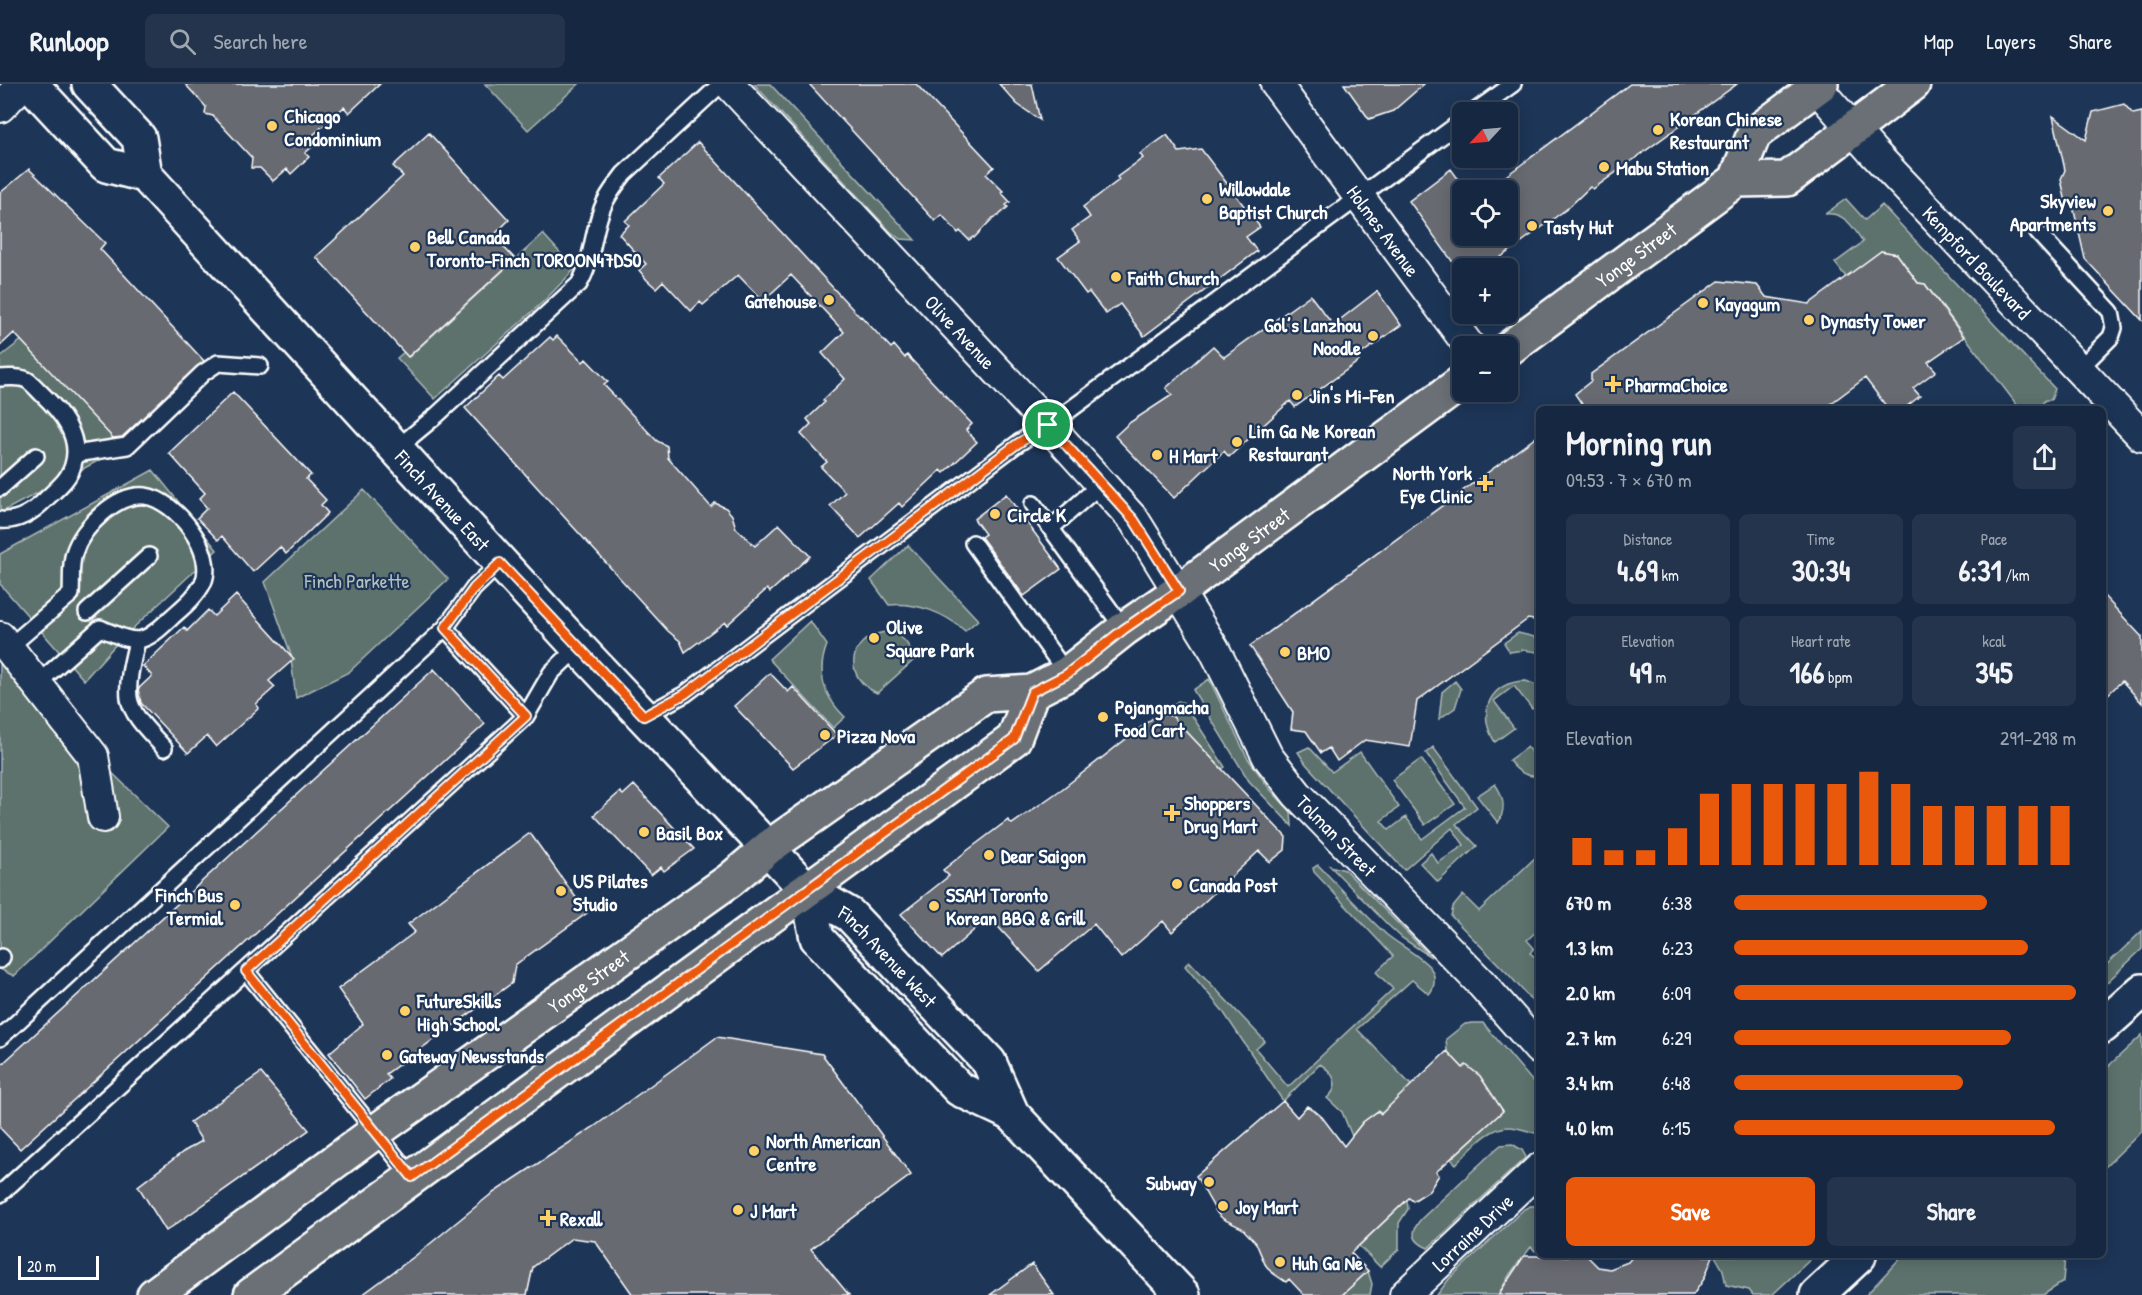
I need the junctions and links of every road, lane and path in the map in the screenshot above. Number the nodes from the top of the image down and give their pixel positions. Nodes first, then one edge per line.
1 (23, 84) edge
2 (31, 84) edge
3 (89, 84) edge
4 (721, 84) edge
5 (729, 84) edge
6 (1276, 84) edge
7 (1513, 84) edge
8 (1914, 84) edge
9 (1819, 86) edge
10 (1488, 102) edge
11 (0, 108) edge
12 (1452, 128) edge
13 (1853, 129) junction
14 (145, 175) junction
15 (1736, 180) junction
16 (1360, 197) junction
17 (2037, 233) dead end
18 (1462, 336) edge
19 (1518, 342) edge
20 (261, 366) dead end
21 (2078, 370) junction
22 (0, 378) edge
23 (1452, 389) edge
24 (1048, 425) junction
25 (2142, 436) edge
26 (396, 449) junction
27 (75, 454) junction
28 (36, 456) dead end
29 (1101, 484) junction
30 (0, 488) edge
31 (1030, 509) dead end
32 (0, 520) edge
33 (1047, 534) junction
34 (979, 546) dead end
35 (149, 556) dead end
36 (500, 563) junction
37 (1179, 591) junction
38 (71, 594) junction
39 (87, 612) junction
40 (100, 628) junction
41 (445, 628) junction
42 (1124, 629) junction
43 (137, 641) junction
44 (4, 642) edge
45 (578, 647) junction
46 (1067, 674) junction
47 (37, 684) junction
48 (1032, 692) junction
49 (526, 716) junction
50 (644, 716) junction
51 (164, 748) dead end
52 (103, 817) dead end
53 (769, 847) junction
54 (807, 890) junction
55 (246, 971) junction
56 (2142, 991) edge
57 (2106, 1023) edge
58 (0, 1038) edge
59 (1536, 1046) edge
60 (375, 1132) junction
61 (1536, 1172) edge
62 (412, 1177) junction
63 (2, 1189) edge
64 (1857, 1258) edge
65 (154, 1295) edge
66 (250, 1295) edge
67 (1183, 1295) edge
68 (1405, 1295) edge
69 (1817, 1295) edge

1 - 11 street
2 - 14 main road
3 - 14 main road
4 - 26 lane
5 - 24 street, Olive Avenue
6 - 16 street, Holmes Avenue
7 - 10 lane
8 - 13 main road
9 - 13 street, Kempford Boulevard
9 - 15 main road
12 - 16 lane
13 - 15 main road
13 - 21 street, Kempford Boulevard
14 - 26 main road, Finch Avenue East
15 - 19 main road, Yonge Street
16 - 18 street, Holmes Avenue
16 - 24 lane
17 - 21 lane
20 - 27 lane
21 - 25 street, Kempford Boulevard
22 - 27 lane
23 - 37 main road, Yonge Street
24 - 29 street, Olive Avenue
24 - 50 lane
26 - 36 main road, Finch Avenue East
27 - 32 lane
28 - 30 lane
29 - 33 lane
29 - 37 street, Olive Avenue
31 - 33 lane
33 - 42 lane
34 - 46 lane
35 - 39 lane
36 - 41 lane
36 - 45 main road, Finch Avenue East
37 - 42 main road, Yonge Street
37 - 59 street, Tolman Street
38 - 39 lane
38 - 43 lane
38 - 44 lane
39 - 40 lane
40 - 43 lane
40 - 47 lane
41 - 49 lane
41 - 58 lane
42 - 46 main road, Yonge Street
43 - 51 lane
44 - 47 street
45 - 49 lane
45 - 50 main road, Finch Avenue East
46 - 48 main road, Yonge Street
47 - 52 street
48 - 53 main road, Yonge Street
48 - 54 main road
49 - 55 lane
50 - 53 main road, Finch Avenue East
53 - 54 main road, Finch Avenue West
53 - 60 main road, Yonge Street
54 - 62 main road
54 - 67 main road, Finch Avenue West
55 - 60 lane
55 - 63 lane
56 - 57 main road
60 - 62 lane
60 - 65 main road, Yonge Street
61 - 68 street, Lorraine Drive
62 - 66 main road
64 - 69 main road

